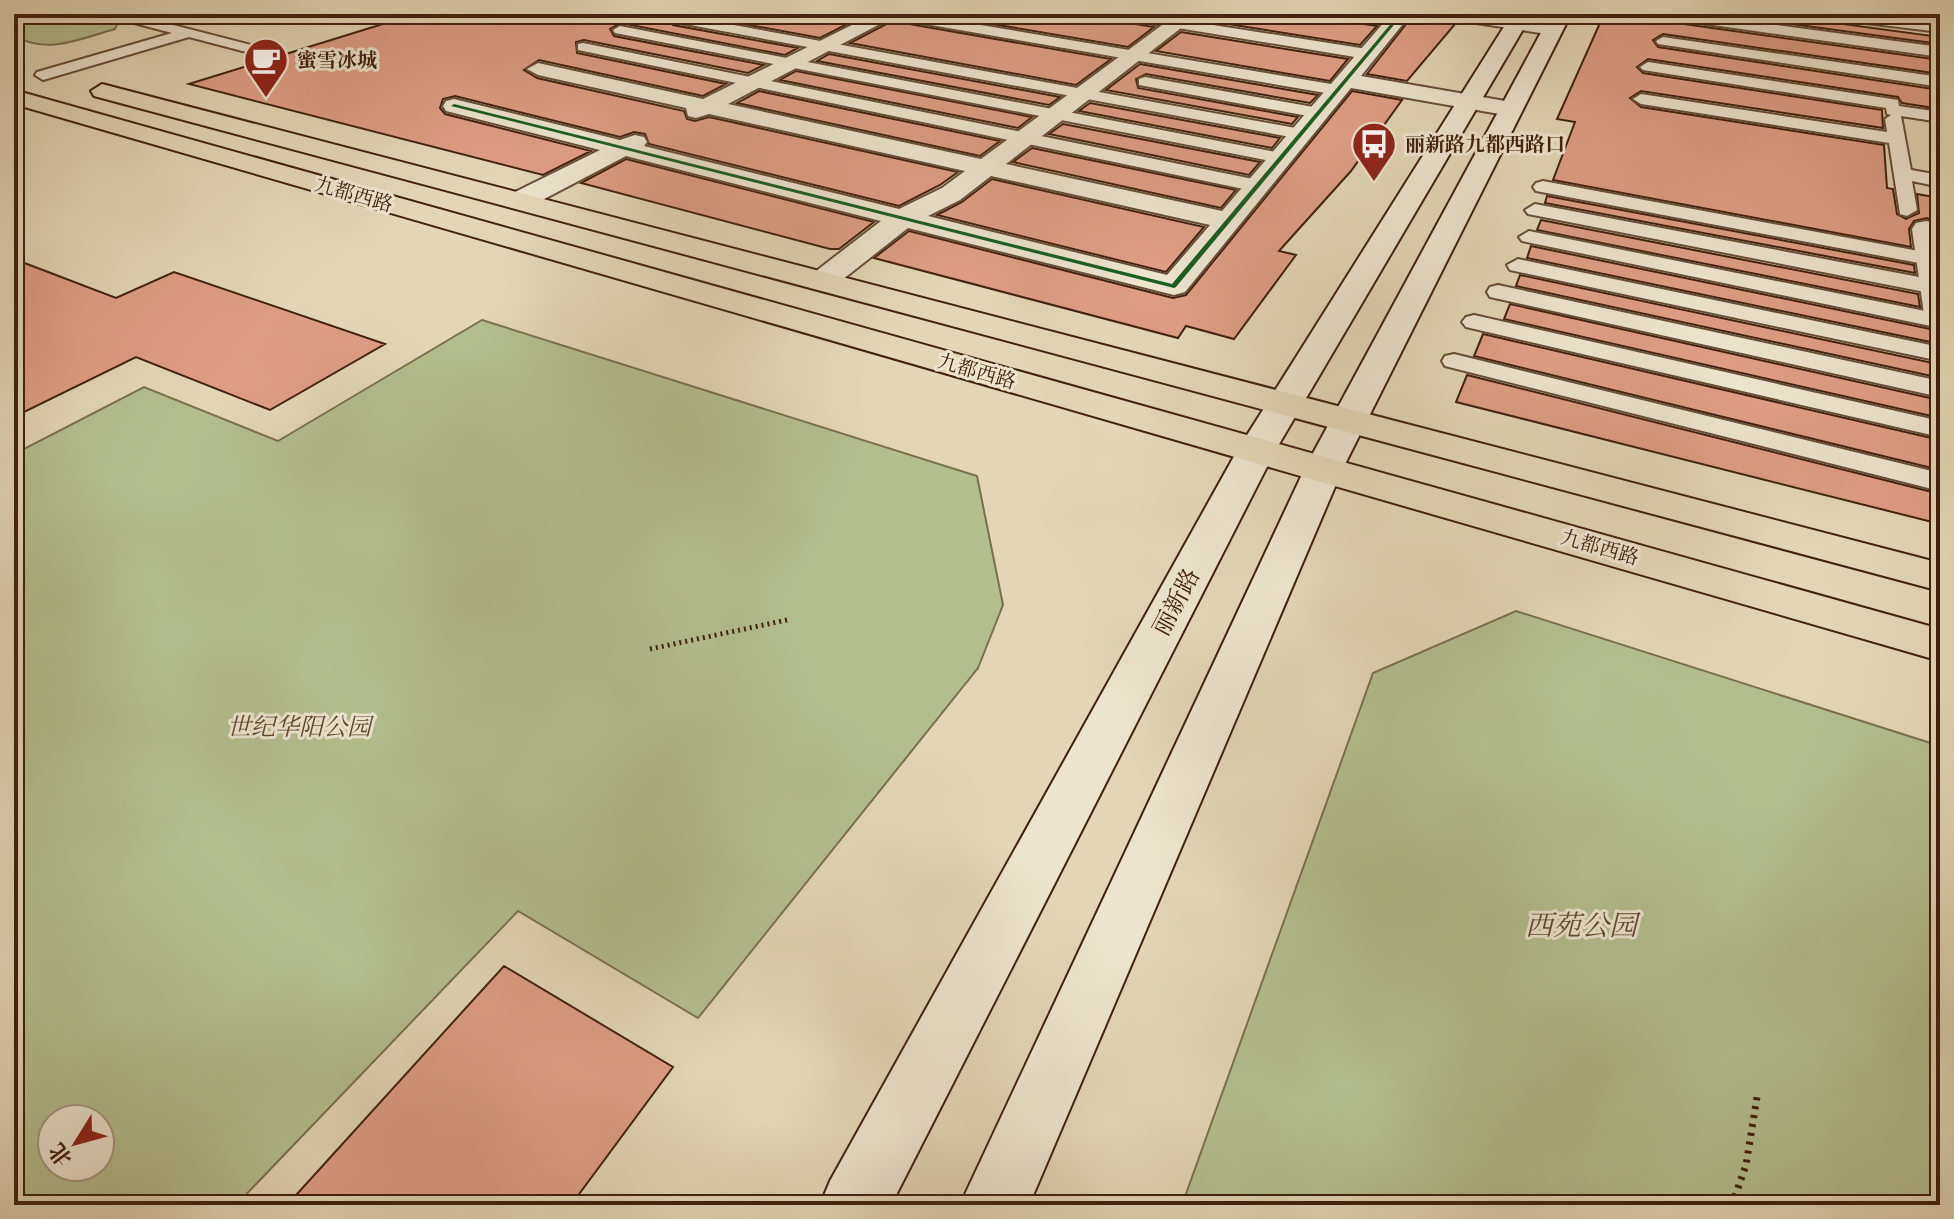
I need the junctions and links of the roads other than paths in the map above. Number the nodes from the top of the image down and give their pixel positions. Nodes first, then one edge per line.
1 (140, 14) edge
2 (1117, 14) edge
3 (1344, 14) edge
4 (1457, 14) edge
5 (1824, 14) edge
6 (658, 15) edge
7 (1670, 15) edge
8 (1519, 19) edge
9 (890, 21) edge
10 (1880, 21) junction
11 (1557, 22) edge
12 (1940, 28) edge
13 (620, 30) dead end
14 (188, 33) junction
15 (828, 35) junction
16 (1161, 35) edge
17 (1663, 41) dead end
18 (1883, 44) junction
19 (583, 47) dead end
20 (254, 50) dead end
21 (1940, 52) edge
22 (1365, 53) edge
23 (792, 63) junction
24 (14, 67) edge
25 (1648, 67) dead end
26 (538, 69) dead end
27 (1888, 74) junction
28 (43, 75) junction
29 (1095, 80) junction
30 (754, 82) junction
31 (1940, 82) edge
32 (14, 97) edge
33 (1641, 99) dead end
34 (1468, 102) junction
35 (454, 106) dead end
36 (706, 106) junction
37 (1893, 107) junction
38 (1511, 109) junction
39 (1056, 113) junction
40 (1319, 113) junction
41 (1940, 117) edge
42 (678, 120) dead end
43 (651, 134) dead end
44 (1301, 134) junction
45 (1024, 138) junction
46 (1897, 139) junction
47 (623, 149) junction
48 (1281, 158) junction
49 (984, 167) junction
50 (1903, 174) junction
51 (1940, 181) edge
52 (1258, 186) junction
53 (1543, 187) dead end
54 (519, 201) junction
55 (1535, 210) dead end
56 (903, 218) junction
57 (1917, 220) joint
58 (1228, 221) junction
59 (1529, 237) dead end
60 (1518, 265) dead end
61 (822, 281) junction
62 (1937, 282) edge
63 (1498, 292) dead end
64 (1940, 321) edge
65 (1474, 322) dead end
66 (1940, 354) edge
67 (1454, 361) dead end
68 (1940, 389) edge
69 (1283, 405) junction
70 (1347, 422) junction
71 (1940, 429) edge
72 (1256, 451) junction
73 (1324, 468) junction
74 (1940, 482) edge
75 (1940, 577) edge
76 (1940, 645) edge
77 (854, 1205) edge
78 (994, 1205) edge

1 - 14 lane
2 - 16 lane
3 - 22 lane
4 - 8 street
5 - 10 lane
6 - 15 lane
7 - 18 lane
8 - 11 street
8 - 34 street, 丽新路
9 - 15 street
9 - 16 lane
10 - 12 lane
10 - 18 lane
11 - 38 street
13 - 23 lane
14 - 20 lane
14 - 28 lane
15 - 23 street
15 - 29 lane
16 - 22 lane
16 - 22 lane
16 - 29 street
17 - 27 lane
18 - 21 lane
18 - 27 lane
19 - 30 lane
22 - 34 street
22 - 40 street
23 - 30 street
23 - 39 lane
24 - 28 main road, 九都西路
25 - 37 lane
26 - 36 street
27 - 31 lane
27 - 37 lane
28 - 54 main road, 九都西路
29 - 39 street
29 - 40 lane
29 - 44 lane
30 - 36 street
30 - 45 lane
32 - 72 main road, 九都西路
33 - 46 lane
34 - 38 street
34 - 69 street, 丽新路
35 - 47 street
36 - 42 street
36 - 49 street
37 - 41 lane
37 - 46 lane
38 - 70 street
39 - 45 street
39 - 48 lane
40 - 44 street
43 - 47 street
44 - 48 street
45 - 49 street
45 - 52 lane
46 - 50 lane
47 - 54 street
47 - 56 street
48 - 52 street
49 - 56 street
49 - 58 street
50 - 51 lane
50 - 57 lane
52 - 58 street
53 - 62 lane
54 - 61 main road, 九都西路
55 - 62 lane
56 - 58 street
56 - 61 street
57 - 62 street
59 - 64 lane
60 - 66 lane
61 - 69 main road, 九都西路
63 - 68 lane
65 - 71 lane
67 - 74 lane
69 - 70 main road, 九都西路
69 - 72 street, 丽新路
70 - 73 street
70 - 75 main road, 九都西路
72 - 73 main road, 九都西路
72 - 77 street, 丽新路
73 - 76 main road, 九都西路
73 - 78 street

